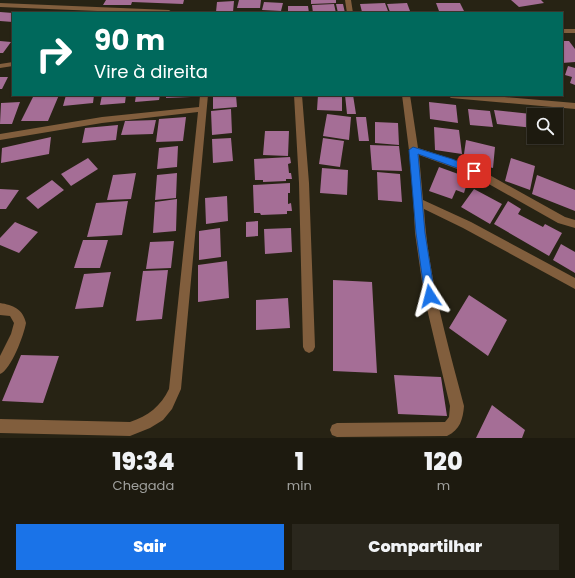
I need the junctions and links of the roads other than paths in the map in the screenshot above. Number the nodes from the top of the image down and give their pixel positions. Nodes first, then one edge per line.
1 (348, 0) edge
2 (0, 4) edge
3 (169, 12) edge
4 (350, 12) edge
5 (563, 31) edge
6 (575, 31) edge
7 (12, 64) edge
8 (0, 66) edge
9 (204, 96) edge
10 (298, 96) edge
11 (406, 96) edge
12 (462, 96) edge
13 (575, 106) edge
14 (202, 109) junction
15 (0, 137) edge
16 (413, 150) junction
17 (418, 202) junction
18 (575, 224) edge
19 (575, 284) edge
20 (0, 309) edge
21 (309, 347) dead end
22 (0, 368) edge
23 (0, 426) edge
24 (337, 430) dead end

1 - 4 street
2 - 3 street
5 - 6 street
7 - 8 street
9 - 14 street
10 - 21 street
11 - 16 street
12 - 13 street
14 - 15 street
14 - 23 street
16 - 17 street
16 - 18 street
17 - 19 street
17 - 24 street
20 - 22 street

